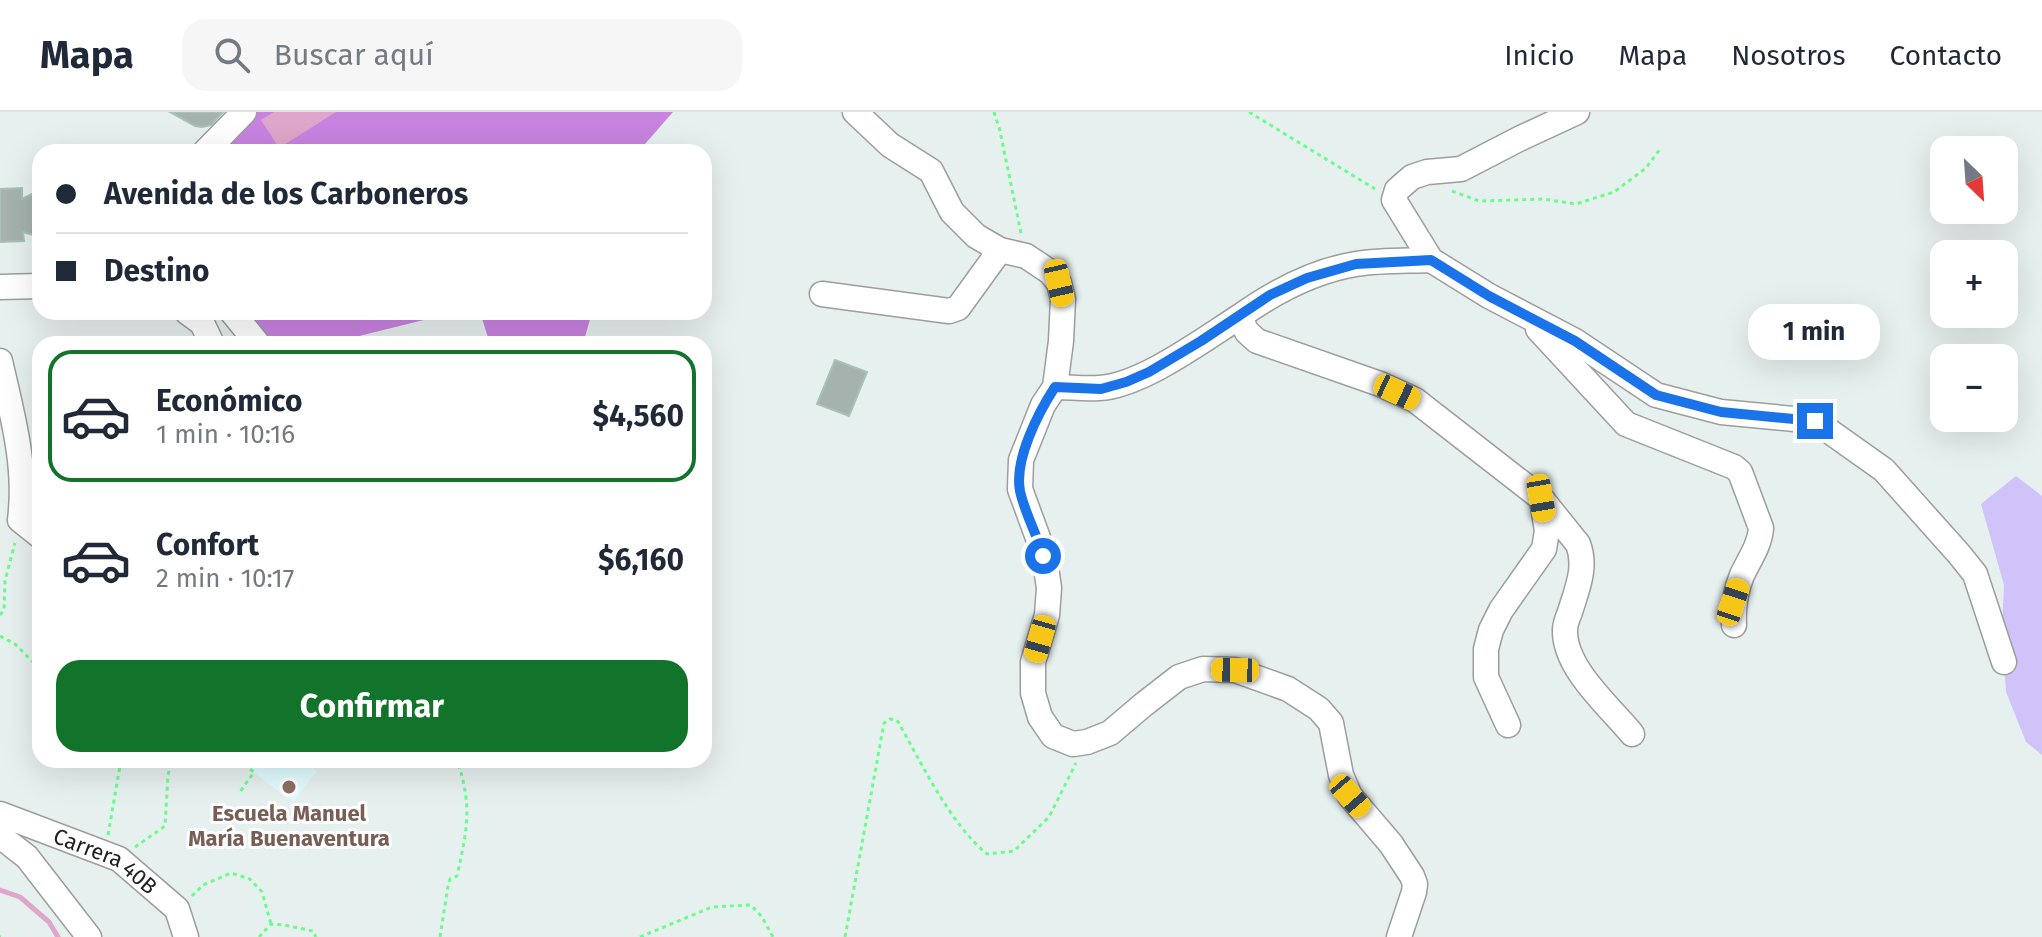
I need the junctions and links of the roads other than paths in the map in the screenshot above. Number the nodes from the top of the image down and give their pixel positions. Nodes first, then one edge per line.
1 (244, 112) edge
2 (855, 112) edge
3 (1577, 112) edge
4 (213, 144) edge
5 (1000, 250) junction
6 (1431, 260) junction
7 (32, 286) edge
8 (0, 287) edge
9 (822, 294) dead end
10 (1525, 315) junction
11 (1239, 317) junction
12 (238, 320) edge
13 (252, 336) edge
14 (0, 361) edge
15 (1055, 387) junction
16 (1541, 498) junction
17 (32, 530) edge
18 (1734, 625) dead end
19 (2004, 662) dead end
20 (1508, 725) dead end
21 (1632, 734) dead end
22 (0, 814) edge
23 (0, 836) edge
24 (89, 937) edge
25 (186, 937) edge
26 (1399, 937) edge

1 - 4 street
2 - 5 street
3 - 6 street
5 - 9 street
5 - 15 street
6 - 10 street
6 - 11 street
7 - 8 street
10 - 18 street
10 - 19 street
11 - 15 street
11 - 16 street
12 - 13 street
14 - 17 street
15 - 26 street
16 - 20 street
16 - 21 street
22 - 25 street, Carrera 40B
23 - 24 street

